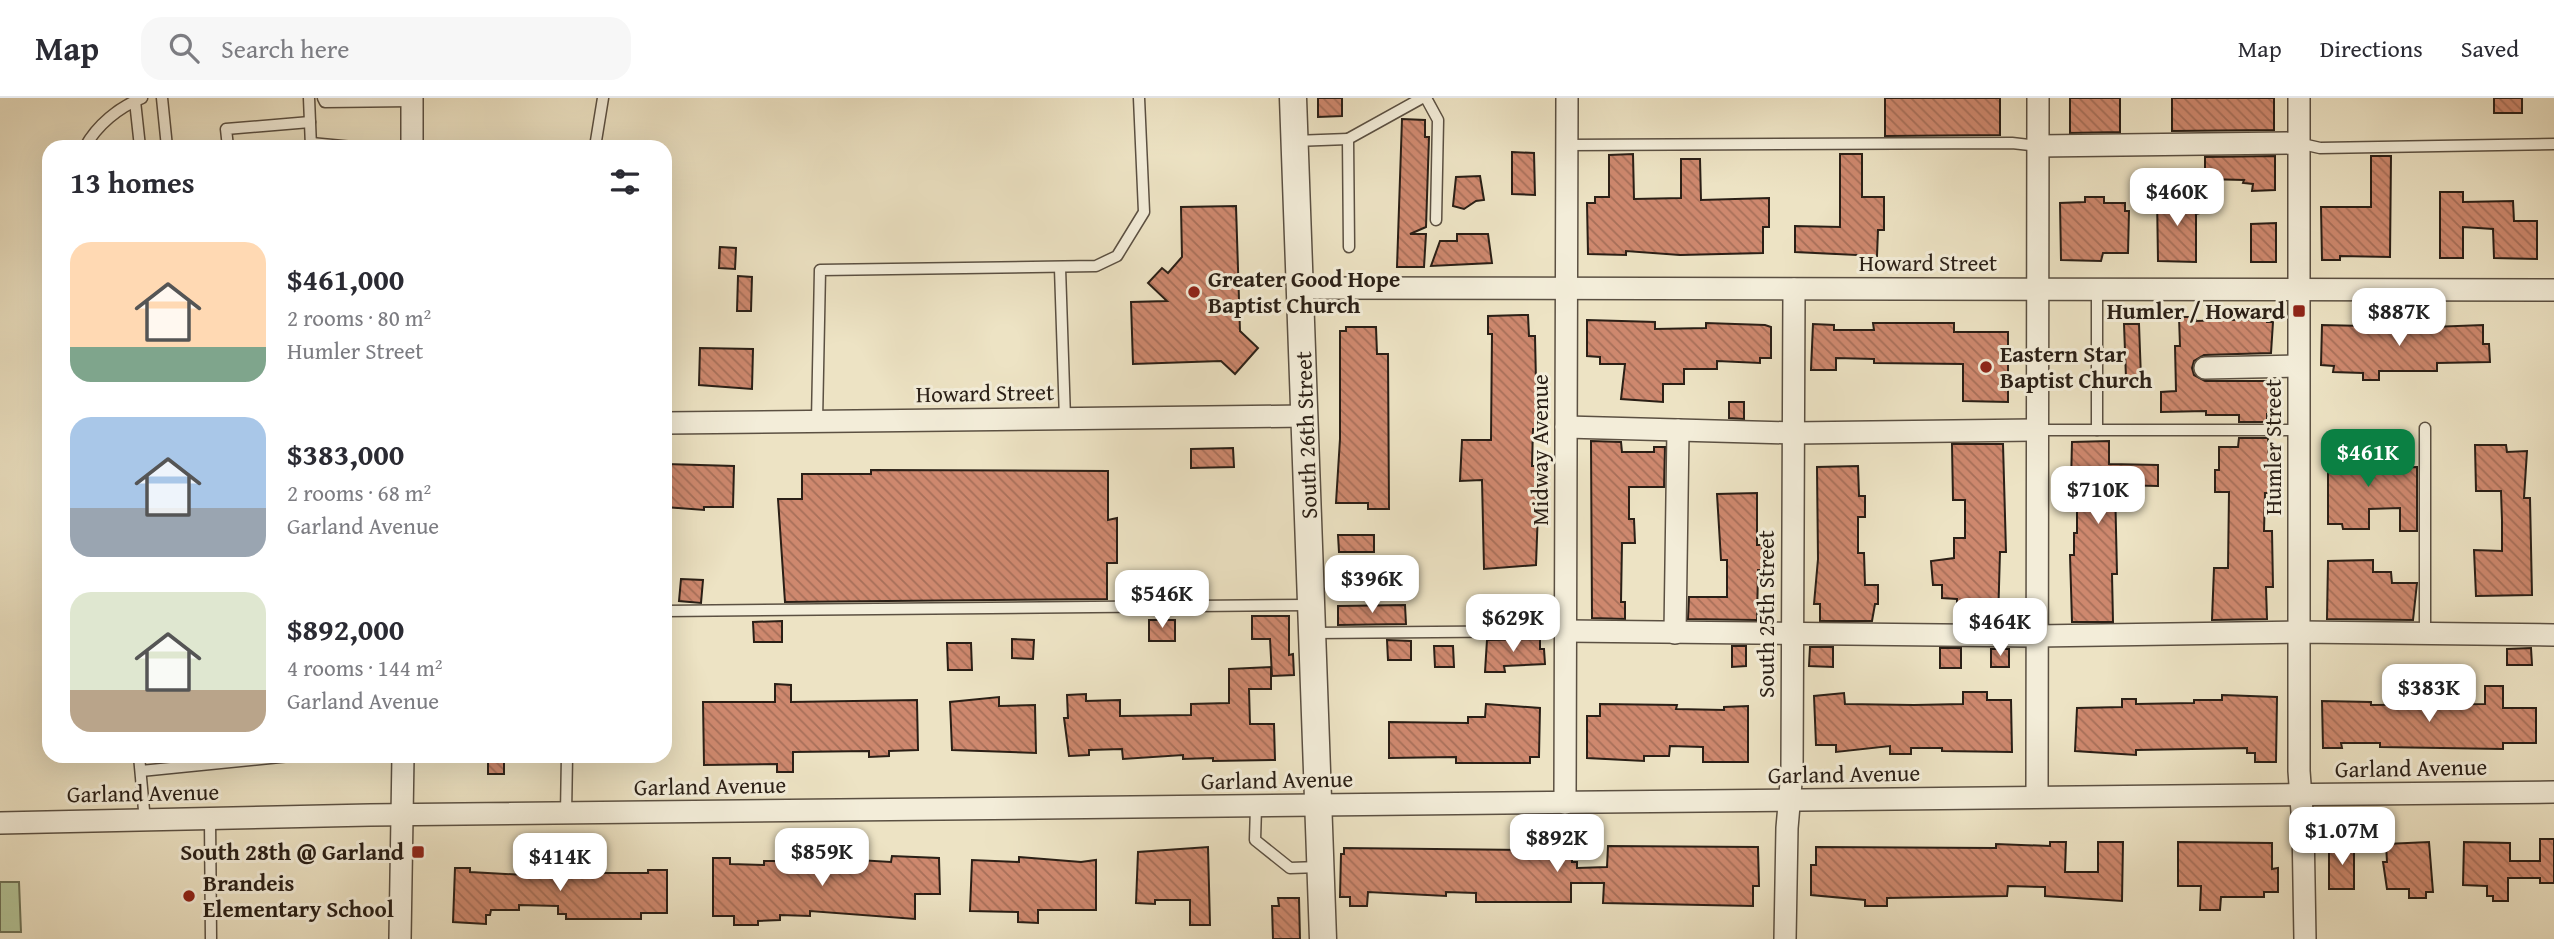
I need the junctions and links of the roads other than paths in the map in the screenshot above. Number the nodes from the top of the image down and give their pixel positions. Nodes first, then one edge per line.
1 (162, 98) edge
2 (309, 98) edge
3 (323, 98) edge
4 (603, 98) edge
5 (1139, 98) edge
6 (1293, 98) edge
7 (1424, 98) edge
8 (1567, 98) edge
9 (2038, 98) edge
10 (2299, 98) edge
11 (139, 99) edge
12 (412, 99) edge
13 (310, 122) junction
14 (1348, 139) junction
15 (89, 140) edge
16 (140, 140) edge
17 (166, 140) edge
18 (227, 140) edge
19 (311, 140) edge
20 (412, 140) edge
21 (596, 140) edge
22 (1294, 141) junction
23 (2298, 143) junction
24 (2554, 144) edge
25 (1566, 145) junction
26 (2038, 146) junction
27 (1436, 220) dead end
28 (1349, 247) dead end
29 (1060, 268) junction
30 (1301, 288) junction
31 (1566, 288) junction
32 (1794, 289) junction
33 (2038, 289) junction
34 (2097, 289) junction
35 (2299, 289) junction
36 (2554, 290) edge
37 (2298, 366) junction
38 (2205, 368) dead end
39 (1306, 416) junction
40 (1065, 419) junction
41 (817, 421) junction
42 (672, 423) edge
43 (1566, 427) junction
44 (2425, 428) dead end
45 (1678, 430) junction
46 (2038, 430) junction
47 (2097, 430) junction
48 (2299, 430) junction
49 (1793, 433) junction
50 (1312, 605) junction
51 (672, 611) edge
52 (1566, 631) junction
53 (2299, 632) junction
54 (1312, 633) junction
55 (1675, 633) junction
56 (2425, 633) junction
57 (1793, 634) junction
58 (2554, 635) edge
59 (2036, 636) junction
60 (140, 763) edge
61 (220, 763) edge
62 (402, 763) edge
63 (567, 763) edge
64 (141, 771) junction
65 (2554, 792) edge
66 (2302, 795) junction
67 (2037, 797) junction
68 (1790, 801) junction
69 (1566, 803) junction
70 (1318, 806) junction
71 (1256, 807) junction
72 (566, 814) junction
73 (402, 815) junction
74 (210, 818) junction
75 (145, 821) junction
76 (0, 823) edge
77 (1320, 867) junction
78 (211, 939) edge
79 (400, 939) edge
80 (1323, 939) edge
81 (1785, 939) edge
82 (2305, 939) edge

1 - 17 lane
2 - 13 lane
3 - 12 lane
4 - 21 lane
5 - 29 lane
6 - 22 street, South 26th Street
7 - 14 lane
7 - 27 lane
8 - 25 street, Midway Avenue
9 - 26 street
10 - 23 street, Humler Street
11 - 15 lane
11 - 16 lane
12 - 20 street
13 - 18 lane
13 - 19 lane
14 - 22 lane
14 - 28 lane
22 - 30 street, South 26th Street
23 - 24 lane
23 - 26 street
23 - 35 street, Humler Street
25 - 26 lane
25 - 31 street, Midway Avenue
26 - 33 street
29 - 40 lane
29 - 41 lane
30 - 31 street, Howard Street
30 - 39 street, South 26th Street
31 - 32 street, Howard Street
31 - 43 street, Midway Avenue
32 - 33 street, Howard Street
32 - 49 street, South 25th Street
33 - 34 street, Howard Street
33 - 46 street
34 - 35 street, Howard Street
34 - 47 lane
35 - 36 street, Howard Street
35 - 37 street, Humler Street
37 - 38 street
37 - 48 street, Humler Street
39 - 40 street, Howard Street
39 - 50 street, South 26th Street
40 - 41 street, Howard Street
41 - 42 street, Howard Street
43 - 45 street
43 - 52 street, Midway Avenue
44 - 56 lane
45 - 49 street
45 - 55 street
46 - 47 lane
46 - 49 street
46 - 59 street
47 - 48 lane
48 - 53 street, Humler Street
49 - 57 street, South 25th Street
50 - 51 lane
50 - 54 street, South 26th Street
52 - 54 lane
52 - 55 street
52 - 69 street, Midway Avenue
53 - 56 street
53 - 59 street
53 - 66 street, Humler Street
54 - 70 street, South 26th Street
55 - 57 street
56 - 58 street
57 - 59 street
57 - 68 street, South 25th Street
59 - 67 street
60 - 64 lane
61 - 64 lane
62 - 73 street
63 - 72 lane
64 - 75 lane
65 - 66 street, Garland Avenue
66 - 67 street, Garland Avenue
66 - 82 street, Humler Street
67 - 68 street, Garland Avenue
68 - 69 street, Garland Avenue
68 - 81 street, South 25th Street
69 - 70 street, Garland Avenue
70 - 71 street, Garland Avenue
70 - 77 street, South 26th Street
71 - 72 street, Garland Avenue
71 - 77 lane
72 - 73 street, Garland Avenue
73 - 74 street, Garland Avenue
73 - 79 street
74 - 75 street, Garland Avenue
74 - 78 lane
75 - 76 street, Garland Avenue
77 - 80 street, South 26th Street

